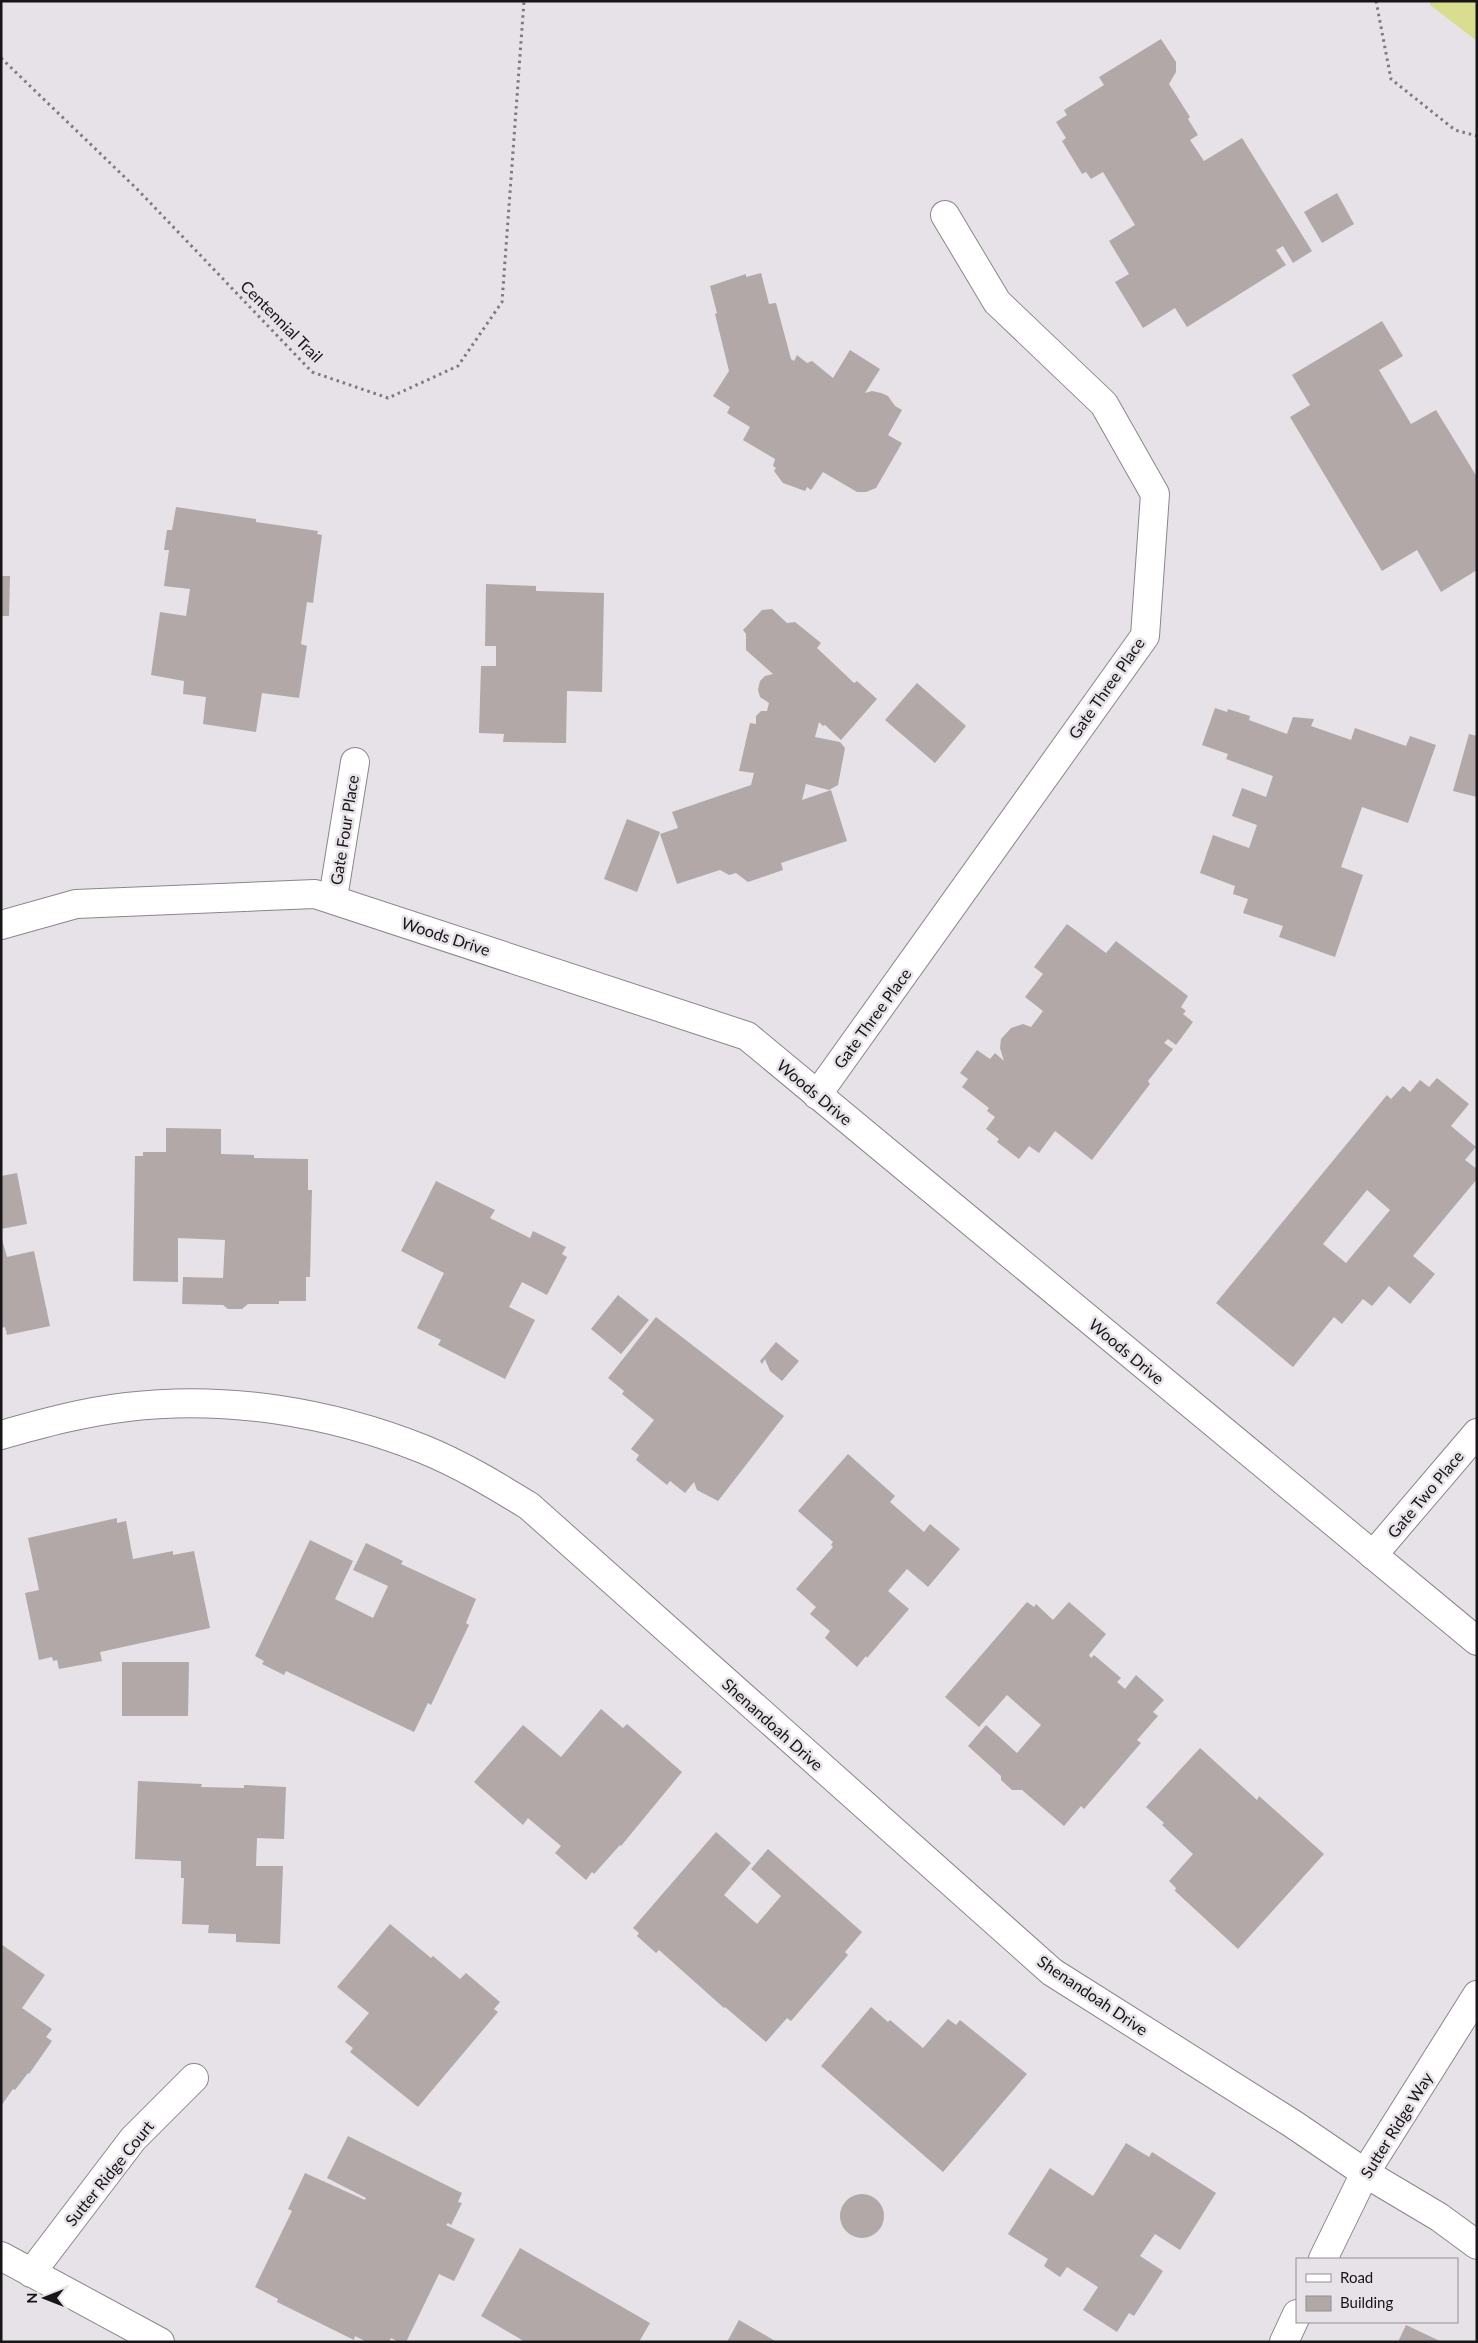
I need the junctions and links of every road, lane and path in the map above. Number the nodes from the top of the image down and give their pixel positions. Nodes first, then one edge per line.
1 (524, 1) edge
2 (1376, 1) edge
3 (1, 58) edge
4 (1477, 136) edge
5 (945, 214) dead end
6 (356, 762) dead end
7 (333, 898) junction
8 (1, 925) edge
9 (817, 1094) junction
10 (1477, 1433) edge
11 (1, 1435) edge
12 (1373, 1555) junction
13 (1477, 1641) edge
14 (1477, 1995) edge
15 (194, 2078) dead end
16 (1365, 2173) junction
17 (1477, 2245) edge
18 (1, 2256) edge
19 (1323, 2258) edge
20 (31, 2273) junction
21 (1296, 2316) edge
22 (160, 2342) edge
23 (1284, 2342) edge

1 - 3 path, Centennial Trail
2 - 4 path
5 - 9 street, Gate Three Place
6 - 7 street, Gate Four Place
7 - 8 street, Woods Drive
7 - 9 street, Woods Drive
9 - 12 street, Woods Drive
10 - 12 street, Gate Two Place
11 - 16 street, Shenandoah Drive
12 - 13 street, Woods Drive
14 - 16 street, Sutter Ridge Way
15 - 20 street, Sutter Ridge Court
16 - 17 street, Shenandoah Drive
16 - 19 street, Sutter Ridge Way
18 - 20 street
20 - 22 street
21 - 23 street

